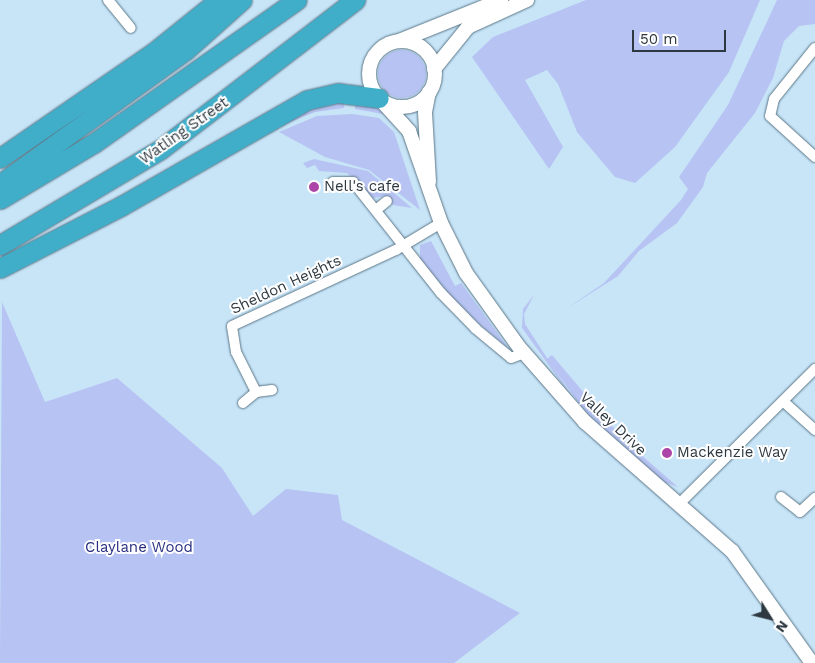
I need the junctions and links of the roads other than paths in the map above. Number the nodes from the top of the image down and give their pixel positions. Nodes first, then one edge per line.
1 (108, 0) edge
2 (219, 0) edge
3 (242, 0) edge
4 (297, 0) edge
5 (355, 0) edge
6 (501, 0) edge
7 (528, 0) edge
8 (131, 28) dead end
9 (398, 41) junction
10 (815, 48) edge
11 (434, 69) junction
12 (430, 91) junction
13 (379, 98) junction
14 (815, 157) edge
15 (0, 158) edge
16 (333, 182) dead end
17 (428, 183) junction
18 (0, 184) edge
19 (0, 199) edge
20 (387, 201) dead end
21 (376, 210) junction
22 (441, 223) junction
23 (0, 245) edge
24 (405, 245) junction
25 (0, 268) edge
26 (524, 353) junction
27 (815, 369) edge
28 (272, 390) dead end
29 (256, 392) junction
30 (243, 402) dead end
31 (784, 402) junction
32 (815, 430) edge
33 (781, 497) dead end
34 (815, 498) edge
35 (679, 504) junction
36 (812, 663) edge

1 - 8 street
2 - 15 highway
3 - 18 highway
4 - 19 highway
5 - 23 highway, Watling Street
6 - 9 street
7 - 11 street
9 - 11 street
9 - 13 street
10 - 14 street
11 - 12 street
12 - 13 street
12 - 17 street, Valley Drive
13 - 17 street, Valley Drive
13 - 25 highway
16 - 21 street
17 - 22 street, Valley Drive
20 - 21 street
21 - 24 street
22 - 24 street
22 - 26 street, Valley Drive
24 - 26 street
24 - 29 street, Sheldon Heights
26 - 35 street, Valley Drive
27 - 31 street
28 - 29 street
29 - 30 street
31 - 32 street
31 - 35 street
33 - 34 street
35 - 36 street, Valley Drive

